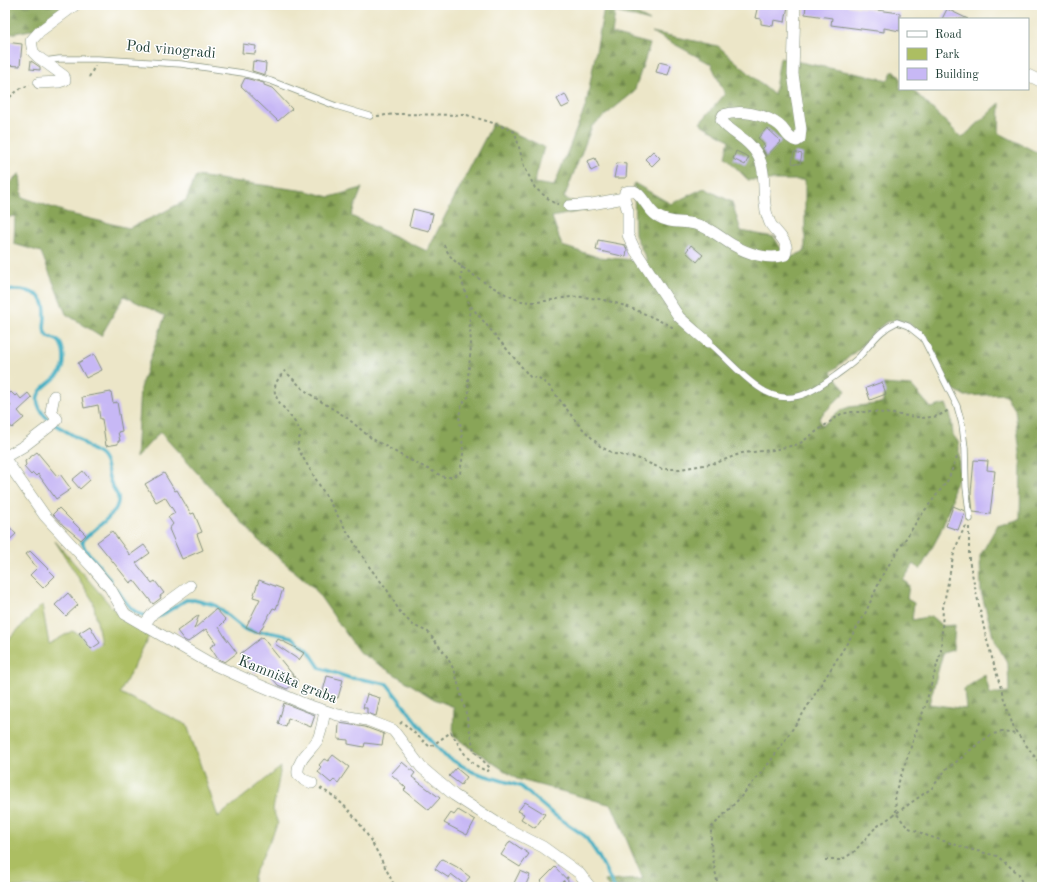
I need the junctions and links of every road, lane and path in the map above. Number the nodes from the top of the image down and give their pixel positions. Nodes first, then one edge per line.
1 (75, 5) edge
2 (795, 5) edge
3 (44, 61) junction
4 (1029, 76) edge
5 (1042, 82) edge
6 (39, 83) joint
7 (5, 101) edge
8 (370, 116) joint
9 (624, 198) junction
10 (569, 206) joint
11 (444, 245) dead end
12 (462, 266) junction
13 (469, 304) junction
14 (696, 332) junction
15 (708, 342) joint
16 (54, 396) dead end
17 (957, 406) junction
18 (959, 452) dead end
19 (5, 458) edge
20 (970, 520) junction
21 (190, 586) dead end
22 (148, 620) junction
23 (325, 711) junction
24 (393, 730) junction
25 (1017, 734) junction
26 (1042, 764) edge
27 (312, 783) joint
28 (896, 813) junction
29 (825, 860) dead end
30 (396, 887) edge
31 (590, 887) edge
32 (719, 887) edge
33 (1023, 887) edge

1 - 3 street
2 - 9 street
3 - 6 street
3 - 8 lane, Pod vinogradi
4 - 5 street
6 - 7 path
8 - 10 path
9 - 10 street
9 - 14 street
11 - 12 path
12 - 13 path
12 - 14 path
13 - 17 path
13 - 24 path
14 - 15 street
15 - 17 lane
16 - 19 street
17 - 20 lane
18 - 32 path
19 - 22 street, Kamniška graba
20 - 25 path
20 - 28 path
21 - 22 street
22 - 23 street, Kamniška graba
23 - 24 street, Kamniška graba
23 - 27 street
24 - 31 street
25 - 26 path
25 - 28 path
27 - 30 path
28 - 29 path
28 - 33 path

